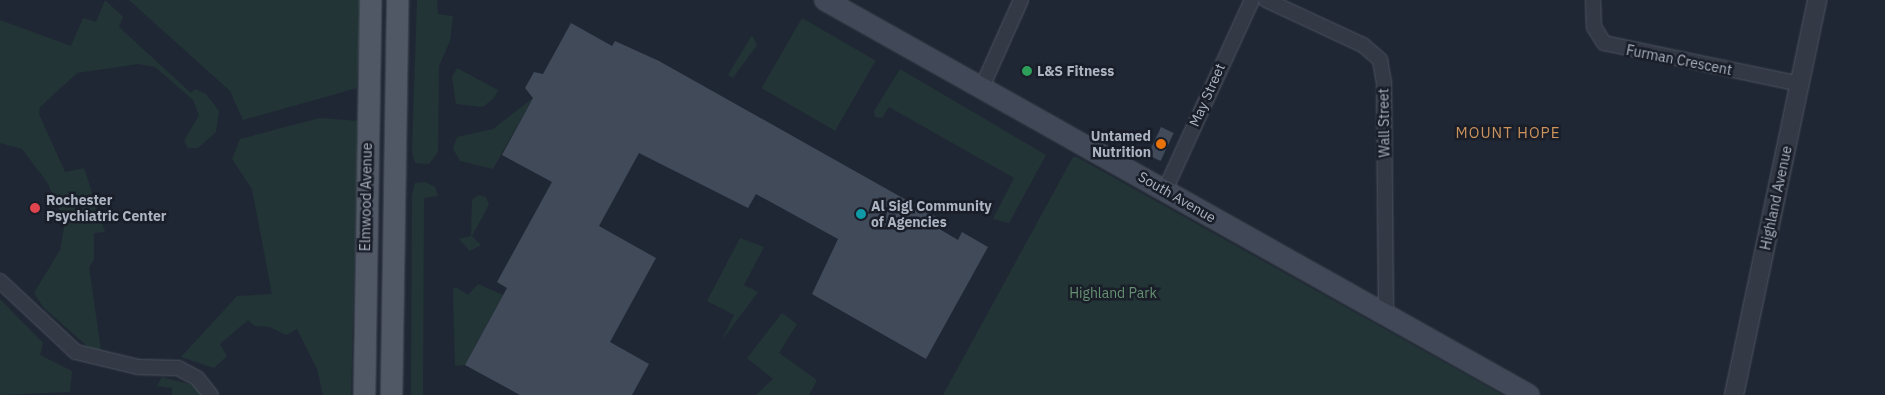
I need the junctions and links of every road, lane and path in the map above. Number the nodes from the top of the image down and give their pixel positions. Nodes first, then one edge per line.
1 (370, 0) edge
2 (397, 0) edge
3 (825, 0) edge
4 (1021, 0) edge
5 (1252, 0) edge
6 (1266, 0) edge
7 (1593, 0) edge
8 (1817, 0) edge
9 (1800, 84) junction
10 (982, 87) junction
11 (1165, 190) junction
12 (0, 281) edge
13 (1386, 316) junction
14 (211, 395) edge
15 (364, 395) edge
16 (391, 395) edge
17 (1529, 395) edge
18 (1734, 395) edge

1 - 15 main road, Elmwood Avenue
2 - 16 main road, Elmwood Avenue
3 - 10 main road, South Avenue
4 - 10 street
5 - 11 street, May Street
6 - 13 street, Wall Street
7 - 9 street, Furman Crescent
8 - 9 street, Highland Avenue
9 - 18 street, Highland Avenue
10 - 11 main road, South Avenue
11 - 13 main road, South Avenue
12 - 14 street
13 - 17 main road, South Avenue

